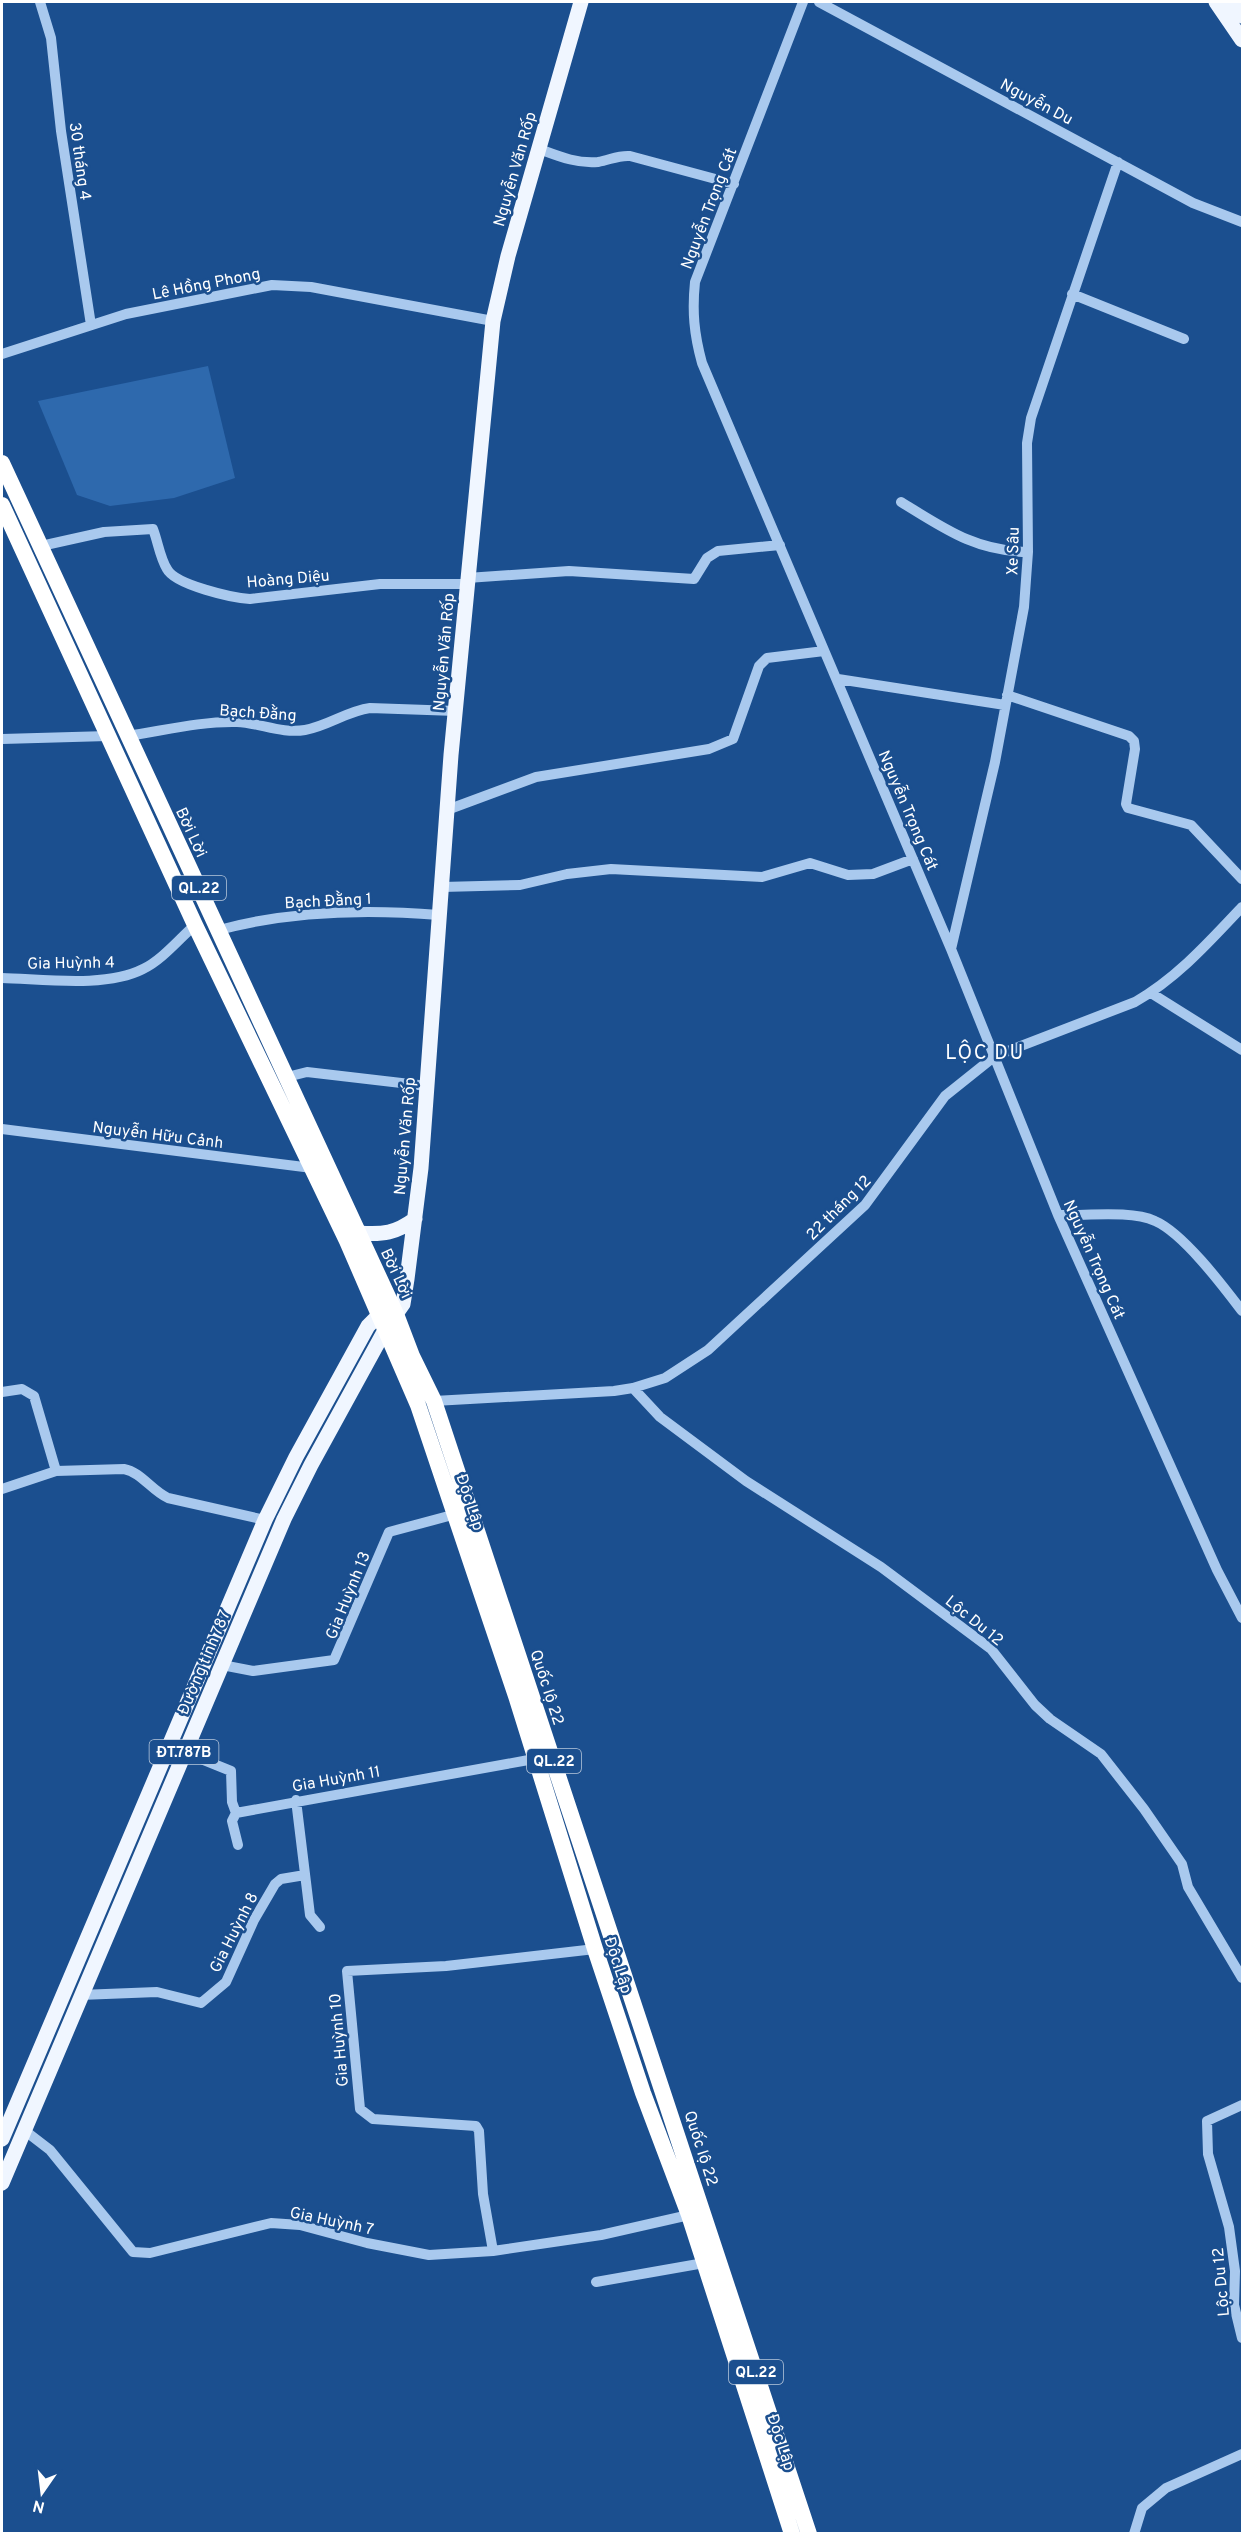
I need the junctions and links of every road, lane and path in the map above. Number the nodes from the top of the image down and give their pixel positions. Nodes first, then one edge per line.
1 (40, 2) edge
2 (581, 2) edge
3 (803, 2) edge
4 (819, 2) edge
5 (1216, 2) edge
6 (1232, 2) edge
7 (1242, 16) edge
8 (1242, 40) edge
9 (538, 148) junction
10 (1118, 162) junction
11 (734, 184) junction
12 (1242, 222) edge
13 (1072, 294) junction
14 (493, 321) junction
15 (91, 325) junction
16 (1184, 339) dead end
17 (2, 354) edge
18 (2, 463) edge
19 (901, 502) dead end
20 (2, 505) edge
21 (8, 534) edge
22 (780, 545) junction
23 (41, 546) junction
24 (1028, 552) junction
25 (467, 581) junction
26 (824, 651) junction
27 (838, 679) junction
28 (1006, 700) junction
29 (456, 711) junction
30 (108, 736) junction
31 (127, 736) junction
32 (2, 739) edge
33 (447, 810) junction
34 (913, 859) junction
35 (1242, 879) edge
36 (442, 887) junction
37 (1242, 907) edge
38 (440, 915) junction
39 (195, 925) junction
40 (219, 930) junction
41 (951, 949) junction
42 (2, 978) edge
43 (1151, 993) junction
44 (1242, 1050) edge
45 (995, 1056) junction
46 (286, 1077) junction
47 (427, 1086) junction
48 (2, 1129) edge
49 (312, 1168) junction
50 (1058, 1215) junction
51 (415, 1219) junction
52 (359, 1233) junction
53 (1242, 1311) edge
54 (396, 1314) junction
55 (382, 1322) junction
56 (633, 1388) junction
57 (2, 1392) edge
58 (426, 1403) junction
59 (56, 1471) junction
60 (2, 1490) edge
61 (456, 1514) junction
62 (265, 1520) junction
63 (1242, 1618) edge
64 (222, 1665) junction
65 (184, 1752) junction
66 (534, 1759) junction
67 (296, 1800) junction
68 (236, 1813) junction
69 (238, 1845) dead end
70 (306, 1875) junction
71 (320, 1927) dead end
72 (595, 1950) junction
73 (1242, 1978) edge
74 (80, 1995) junction
75 (1242, 2104) edge
76 (24, 2130) junction
77 (2, 2139) edge
78 (2, 2183) edge
79 (696, 2213) junction
80 (493, 2251) junction
81 (705, 2263) junction
82 (596, 2282) dead end
83 (1242, 2338) edge
84 (1242, 2454) edge
85 (792, 2534) edge
86 (809, 2534) edge
87 (1134, 2534) edge

1 - 15 street, 30 tháng 4
2 - 9 main road, Nguyễn Văn Rốp
3 - 11 street, Nguyễn Trọng Cát
4 - 10 street, Nguyễn Du
5 - 8 main road
6 - 7 main road
9 - 11 street
9 - 14 main road, Nguyễn Văn Rốp
10 - 12 street, Nguyễn Du
10 - 13 street, Xe Sâu
11 - 22 street, Nguyễn Trọng Cát
13 - 16 street
13 - 24 street, Xe Sâu
14 - 15 street, Lê Hồng Phong
14 - 25 main road, Nguyễn Văn Rốp
15 - 17 street, Lê Hồng Phong
18 - 23 highway, Bời Lời / QL.22
19 - 24 street
20 - 21 highway, Bời Lời / QL.22
21 - 30 highway, Bời Lời / QL.22
22 - 25 street, Hoàng Diệu
22 - 26 street, Nguyễn Trọng Cát
23 - 25 street, Hoàng Diệu
23 - 31 highway, Bời Lời / QL.22
24 - 28 street, Xe Sâu
25 - 29 main road, Nguyễn Văn Rốp
26 - 27 street, Nguyễn Trọng Cát
26 - 33 street
27 - 28 street
27 - 34 street, Nguyễn Trọng Cát
28 - 35 street
28 - 41 street, Xe Sâu
29 - 31 street, Bạch Đằng
29 - 33 main road, Nguyễn Văn Rốp
30 - 32 street
30 - 39 highway, Bời Lời / QL.22
31 - 40 highway, Bời Lời / QL.22
33 - 36 main road, Nguyễn Văn Rốp
34 - 36 street
34 - 41 street, Nguyễn Trọng Cát
36 - 38 main road, Nguyễn Văn Rốp
37 - 43 street, 22 tháng 12
38 - 40 street, Bạch Đằng 1
38 - 47 main road, Nguyễn Văn Rốp
39 - 42 street, Gia Huỳnh 4
39 - 49 highway, Bời Lời / QL.22
40 - 46 highway, Bời Lời / QL.22
41 - 45 street, Nguyễn Trọng Cát
43 - 44 street
43 - 45 street, 22 tháng 12
45 - 50 street, Nguyễn Trọng Cát
45 - 56 street, 22 tháng 12
46 - 47 street
46 - 52 highway, Bời Lời / QL.22
47 - 51 main road, Nguyễn Văn Rốp
48 - 49 street, Nguyễn Hữu Cảnh
49 - 55 highway, Bời Lời / QL.22
50 - 53 street
50 - 63 street, Nguyễn Trọng Cát
51 - 52 main road
51 - 54 main road, Nguyễn Văn Rốp
52 - 54 highway, Bời Lời / QL.22
54 - 55 highway
54 - 58 highway, Quốc lộ 22 / QL.22
55 - 58 highway, Quốc lộ 22 / QL.22
55 - 62 main road, Đường tỉnh 787 / ĐT.787B
55 - 64 main road, Đường tỉnh 787 / ĐT.787B
56 - 58 street, 22 tháng 12
56 - 73 street, Lộc Du 12
57 - 59 street
58 - 61 highway, Độc Lập / QL.22
58 - 79 highway, Quốc lộ 22 / QL.22
59 - 60 street
59 - 62 street
61 - 64 street, Gia Huỳnh 13
61 - 66 highway, Độc Lập / QL.22
62 - 77 main road, Đường tỉnh 787 / ĐT.787B
64 - 65 main road, Đường tỉnh 787 / ĐT.787B
65 - 68 street
65 - 74 main road, Đường tỉnh 787 / ĐT.787B
66 - 67 street, Gia Huỳnh 11
66 - 72 highway, Độc Lập / QL.22
67 - 68 street, Gia Huỳnh 11
67 - 70 street
68 - 69 street
70 - 71 street
70 - 74 street, Gia Huỳnh 8
72 - 79 highway, Độc Lập / QL.22
72 - 80 street, Gia Huỳnh 10
74 - 76 main road, Đường tỉnh 787 / ĐT.787B
75 - 83 street, Lộc Du 12
76 - 78 main road, Đường tỉnh 787 / ĐT.787B
76 - 80 street, Gia Huỳnh 7
79 - 80 street, Gia Huỳnh 7
79 - 81 highway, Độc Lập / QL.22
79 - 86 highway, Độc Lập / QL.22
81 - 82 street
81 - 85 highway, Độc Lập / QL.22
84 - 87 street

